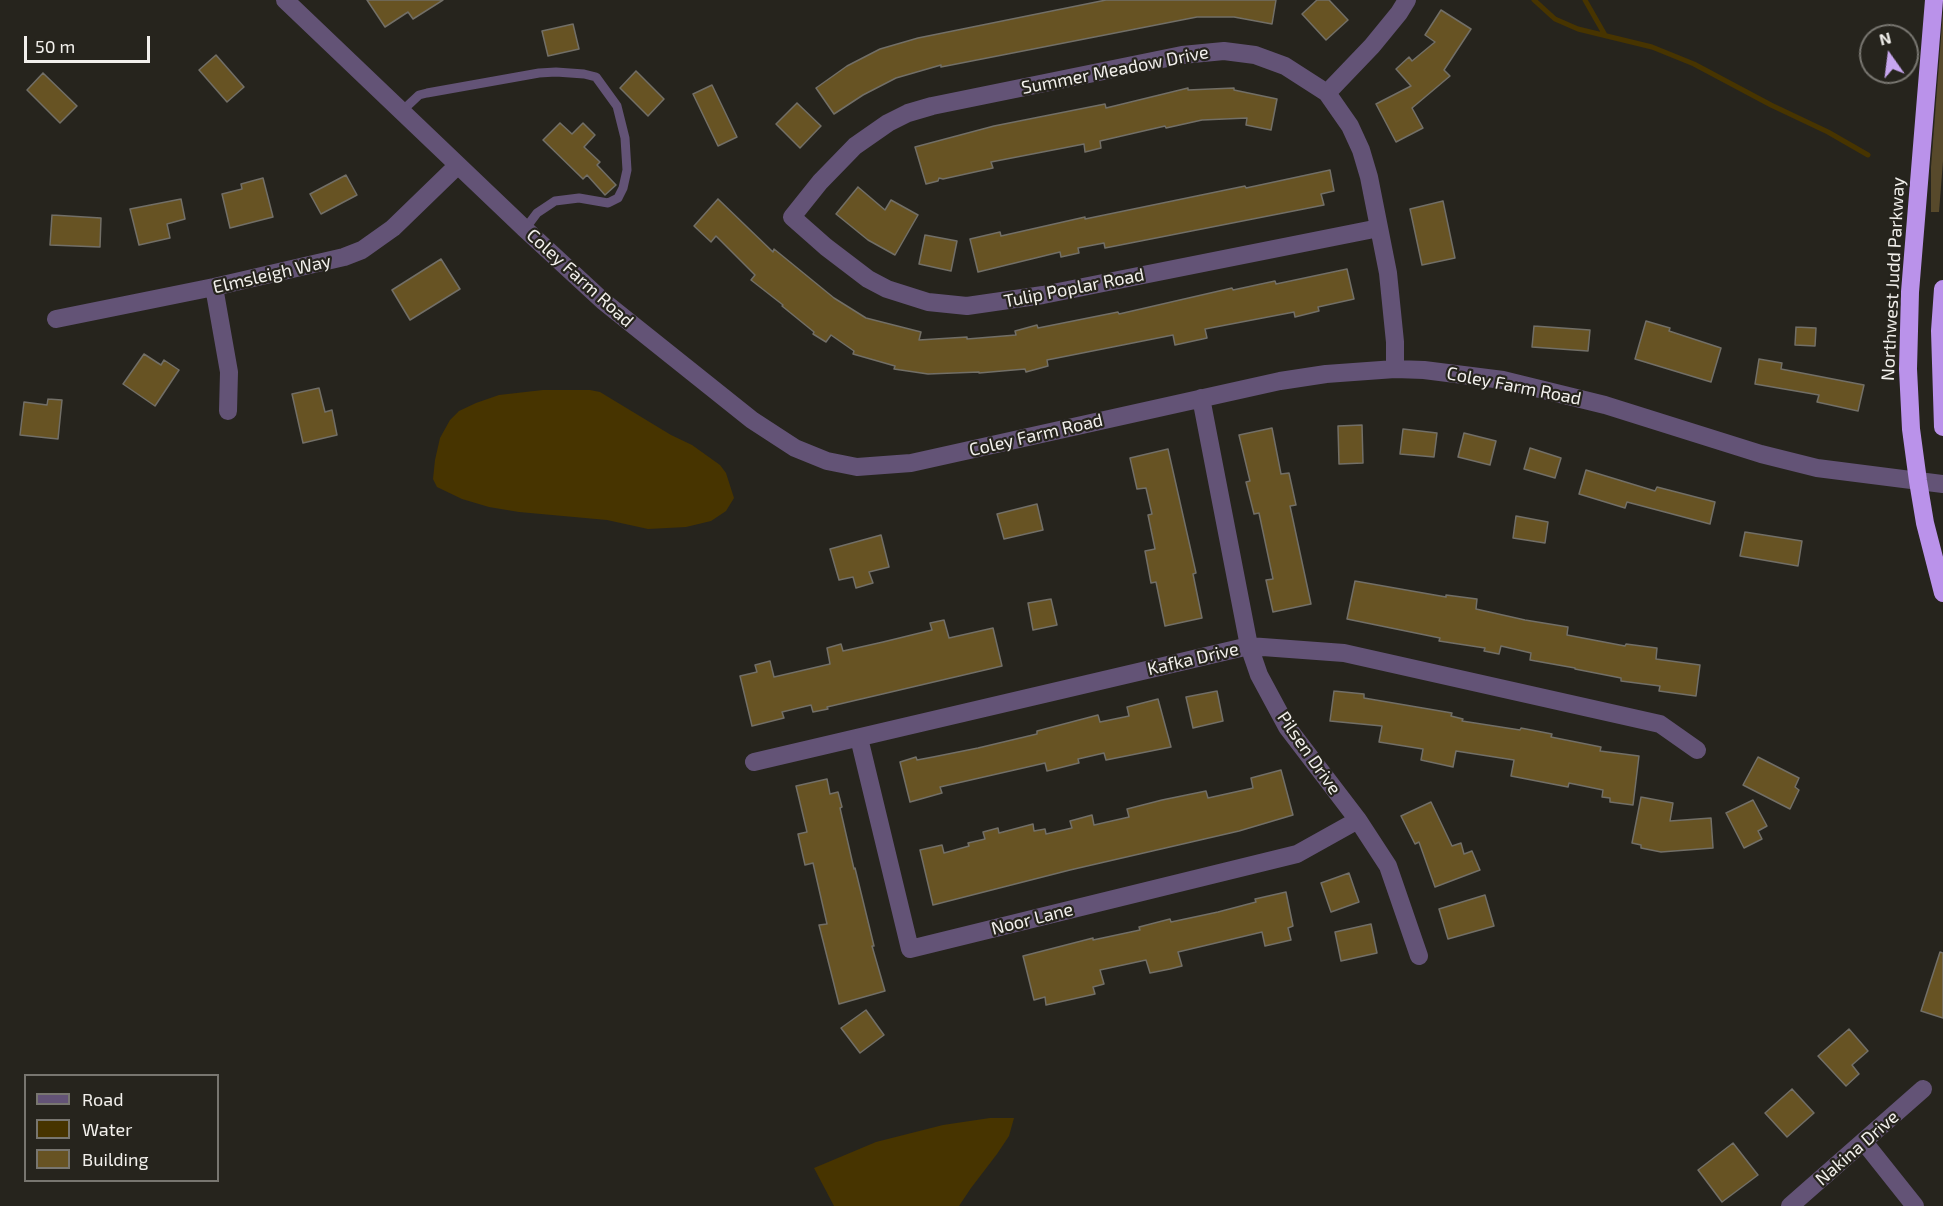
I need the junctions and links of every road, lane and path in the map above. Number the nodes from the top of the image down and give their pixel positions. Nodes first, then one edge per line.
1 (285, 0) edge
2 (1407, 0) edge
3 (1934, 0) edge
4 (1327, 93) junction
5 (402, 111) junction
6 (458, 165) junction
7 (792, 217) joint
8 (1379, 228) junction
9 (525, 229) junction
10 (214, 287) junction
11 (1943, 289) edge
12 (56, 319) dead end
13 (1395, 369) junction
14 (1201, 398) junction
15 (228, 411) dead end
16 (1943, 427) edge
17 (1918, 481) junction
18 (1943, 484) edge
19 (1943, 593) edge
20 (1249, 646) junction
21 (859, 738) junction
22 (1697, 750) dead end
23 (754, 762) dead end
24 (1358, 820) junction
25 (1419, 956) dead end
26 (1923, 1089) dead end
27 (1864, 1142) junction
28 (1790, 1206) edge
29 (1915, 1206) edge

1 - 5 street, Coley Farm Road
2 - 4 street
3 - 17 highway, Northwest Judd Parkway
4 - 7 street, Summer Meadow Drive
4 - 8 street, Summer Meadow Drive
5 - 6 street, Coley Farm Road
5 - 9 lane
6 - 9 street, Coley Farm Road
6 - 10 street, Elmsleigh Way
7 - 8 street, Tulip Poplar Road
8 - 13 street, Summer Meadow Drive
9 - 14 street, Coley Farm Road
10 - 12 street, Elmsleigh Way
10 - 15 street
11 - 16 highway
13 - 14 street, Coley Farm Road
13 - 17 street, Coley Farm Road
14 - 20 street, Pilsen Drive
17 - 18 street, Coley Farm Road
17 - 19 highway, Northwest Judd Parkway
20 - 21 street, Kafka Drive
20 - 22 street, Kafka Drive
20 - 24 street, Pilsen Drive
21 - 23 street, Kafka Drive
21 - 24 street, Noor Lane
24 - 25 street, Pilsen Drive
26 - 27 street, Nakina Drive
27 - 28 street, Nakina Drive
27 - 29 street

